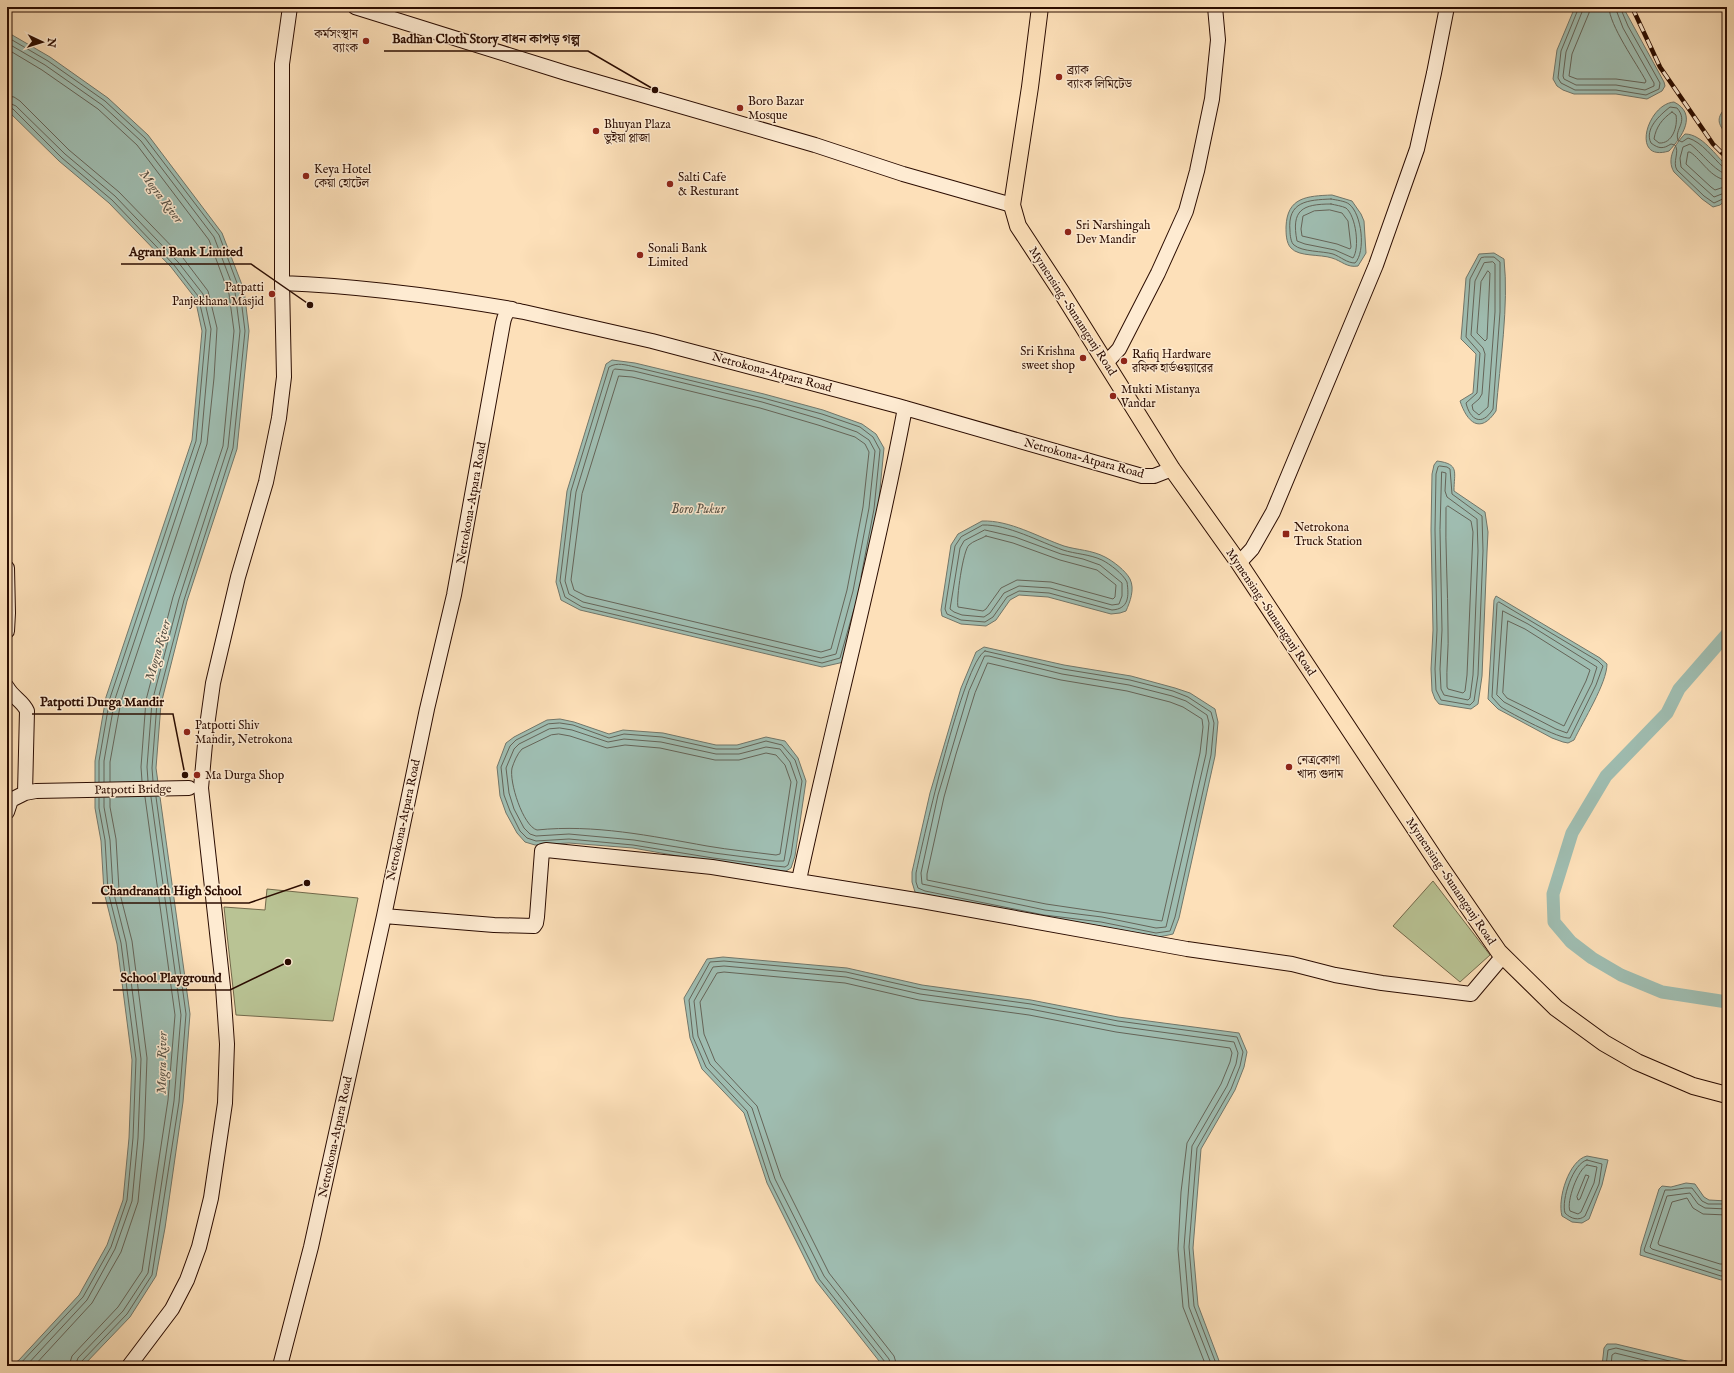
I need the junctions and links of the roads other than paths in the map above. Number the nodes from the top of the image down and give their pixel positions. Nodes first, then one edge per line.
1 (290, 7) edge
2 (355, 7) edge
3 (1040, 7) edge
4 (1215, 7) edge
5 (1447, 7) edge
6 (1012, 205) junction
7 (282, 283) junction
8 (512, 309) junction
9 (1106, 363) junction
10 (905, 408) junction
11 (1172, 469) junction
12 (1239, 563) junction
13 (7, 568) edge
14 (7, 631) edge
15 (7, 687) edge
16 (189, 788) dead end
17 (25, 793) junction
18 (7, 812) edge
19 (799, 880) junction
20 (384, 916) junction
21 (1503, 956) junction
22 (1727, 1095) edge
23 (129, 1366) edge
24 (280, 1366) edge

1 - 7 street
2 - 6 street
3 - 6 main road, Mymensing -Sunamganj Road
4 - 9 street
5 - 12 street
6 - 9 main road, Mymensing -Sunamganj Road
7 - 8 street
7 - 23 street
8 - 10 street, Netrokona-Atpara Road
8 - 20 street, Netrokona-Atpara Road
9 - 11 main road, Mymensing -Sunamganj Road
10 - 11 street, Netrokona-Atpara Road
10 - 19 street
11 - 12 main road, Mymensing -Sunamganj Road
12 - 21 main road, Mymensing -Sunamganj Road
13 - 14 street
15 - 17 street
16 - 17 street, Patpotti Bridge
17 - 18 street
19 - 20 street
19 - 21 street
20 - 24 street, Netrokona-Atpara Road
21 - 22 main road, Mymensing -Sunamganj Road

